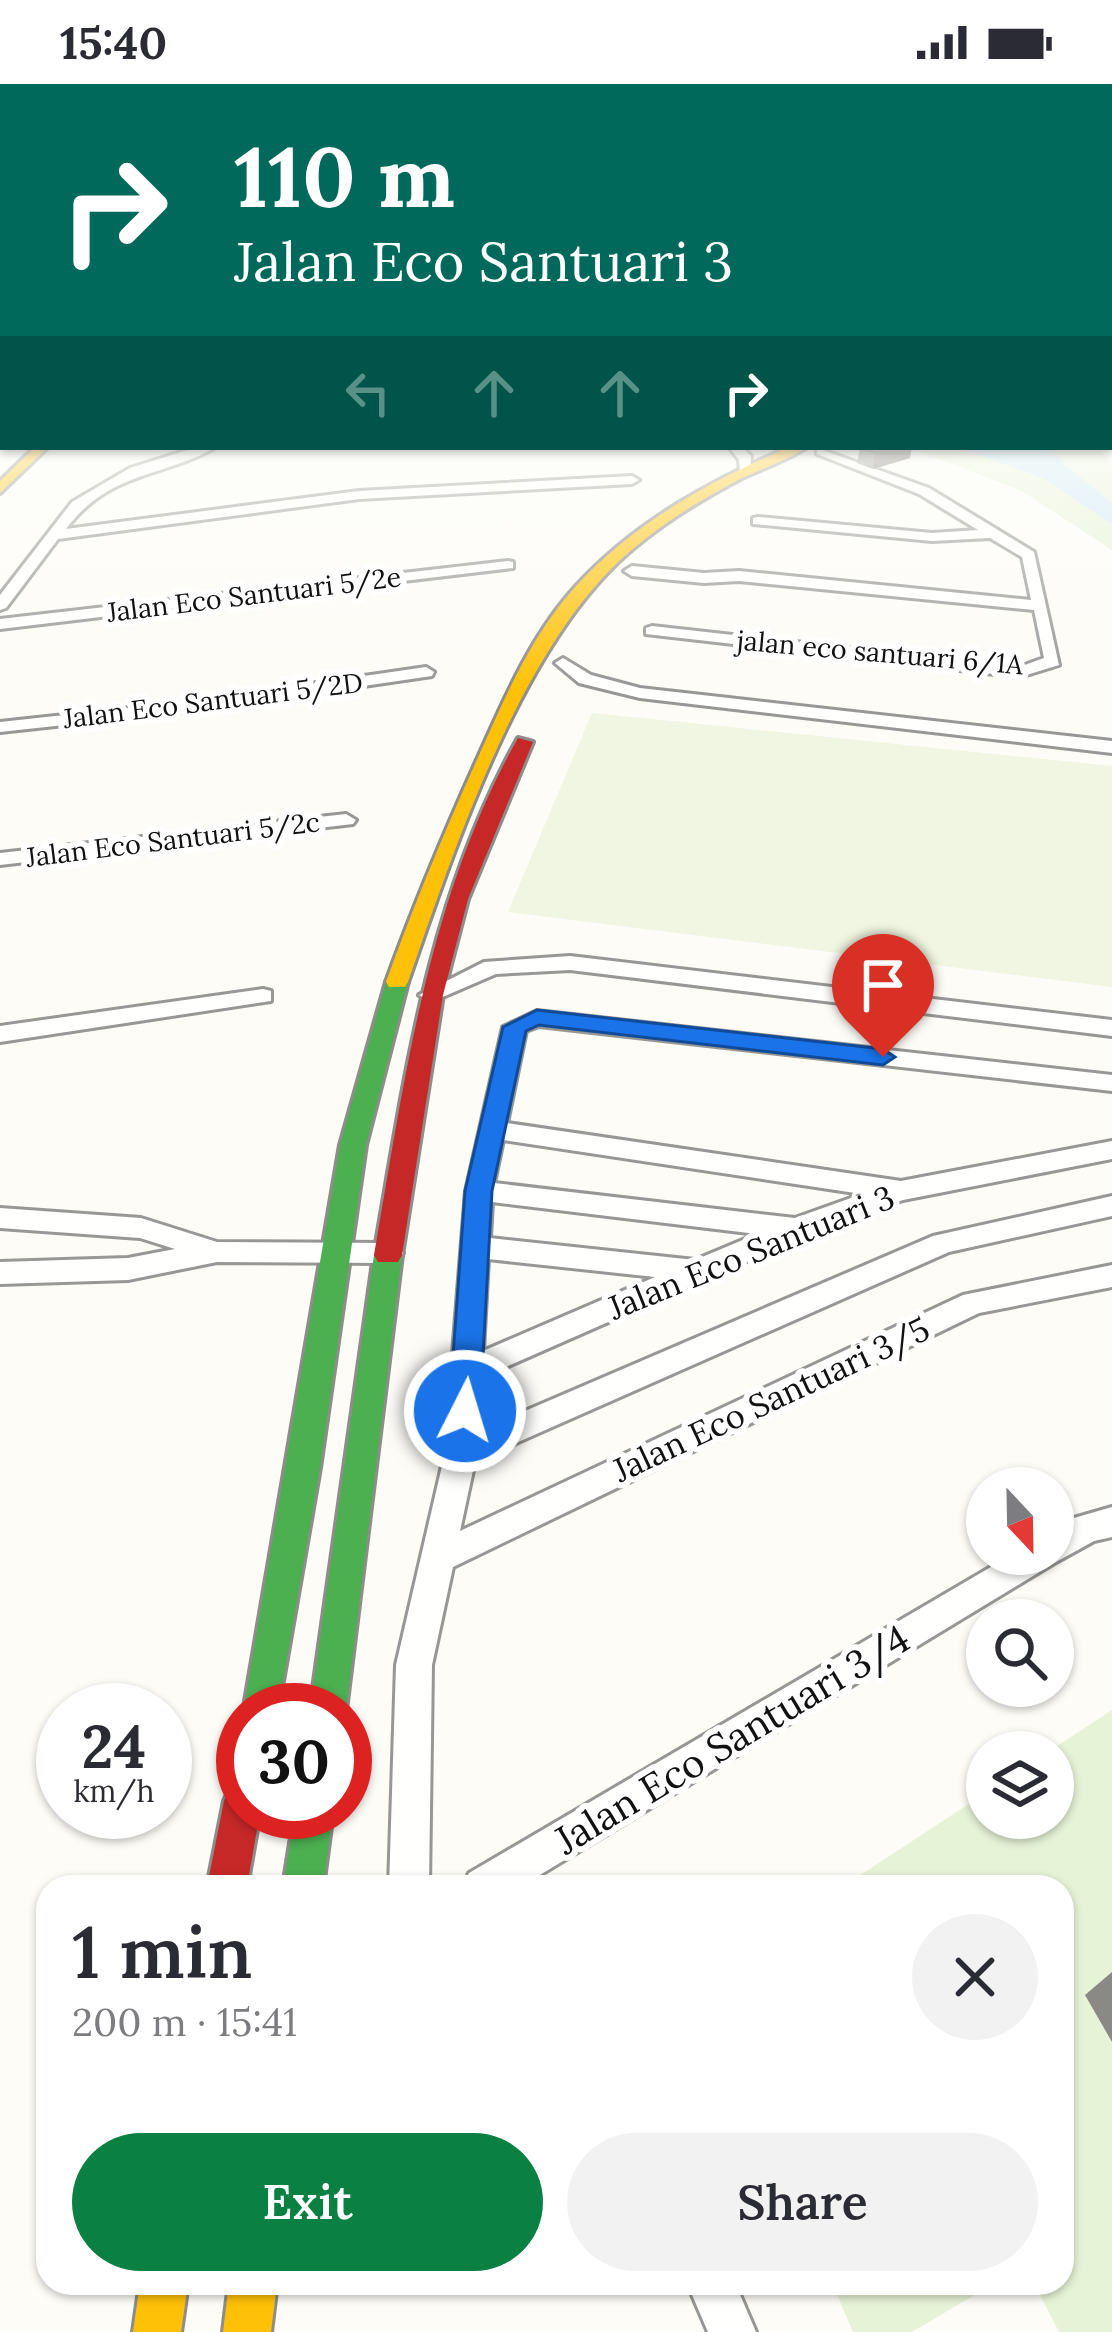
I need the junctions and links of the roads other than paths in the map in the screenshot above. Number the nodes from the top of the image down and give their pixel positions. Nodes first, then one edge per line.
1 (119, 479) edge
2 (715, 479) edge
3 (762, 479) edge
4 (896, 479) edge
5 (632, 480) dead end
6 (758, 521) dead end
7 (994, 532) junction
8 (55, 535) junction
9 (639, 565) junction
10 (508, 566) dead end
11 (0, 605) edge
12 (1041, 606) junction
13 (0, 624) edge
14 (652, 631) dead end
15 (563, 663) junction
16 (426, 672) dead end
17 (0, 727) edge
18 (1112, 747) edge
19 (346, 820) dead end
20 (0, 860) edge
21 (263, 995) dead end
22 (430, 995) junction
23 (1112, 1028) edge
24 (0, 1034) edge
25 (1112, 1083) edge
26 (492, 1130) junction
27 (1112, 1150) edge
28 (478, 1191) junction
29 (899, 1191) junction
30 (1112, 1206) edge
31 (0, 1218) edge
32 (796, 1228) junction
33 (476, 1247) junction
34 (217, 1252) junction
35 (333, 1252) junction
36 (389, 1253) junction
37 (700, 1271) junction
38 (0, 1273) edge
39 (1112, 1276) edge
40 (469, 1370) junction
41 (461, 1453) junction
42 (1112, 1522) edge
43 (1074, 1535) edge
44 (441, 1556) junction
45 (1008, 1575) edge
46 (265, 1683) edge
47 (332, 1683) edge
48 (236, 1839) edge
49 (310, 1839) edge
50 (229, 1875) edge
51 (305, 1875) edge
52 (409, 1875) edge
53 (503, 1875) edge
54 (162, 2295) edge
55 (252, 2295) edge
56 (716, 2295) edge
57 (157, 2332) edge
58 (247, 2332) edge
59 (732, 2332) edge

1 - 8 street
2 - 35 street
3 - 9 street
4 - 7 street, jalan eco santuari 6/1A
5 - 8 street
6 - 7 street
7 - 12 street, jalan eco santuari 6/1A
8 - 11 street
9 - 12 street
9 - 15 street
10 - 13 street, Jalan Eco Santuari 5/2e
12 - 14 street, jalan eco santuari 6/1A
15 - 18 street
15 - 22 street
16 - 17 street, Jalan Eco Santuari 5/2D
19 - 20 street, Jalan Eco Santuari 5/2c
21 - 24 street
22 - 23 street
22 - 36 street
25 - 26 street
26 - 28 street
26 - 29 street
27 - 29 street, Jalan Eco Santuari 3
28 - 32 street
28 - 33 street
29 - 32 street, Jalan Eco Santuari 3
30 - 41 street
31 - 34 street
32 - 37 street, Jalan Eco Santuari 3
33 - 37 street
33 - 40 street
34 - 35 street
34 - 38 street
35 - 36 street
35 - 46 street
36 - 47 street
37 - 40 street, Jalan Eco Santuari 3
39 - 44 street, Jalan Eco Santuari 3/5
40 - 41 street
41 - 44 street
42 - 43 street
44 - 52 street
45 - 53 street, Jalan Eco Santuari 3/4
48 - 50 street
49 - 51 street
54 - 57 street
55 - 58 street
56 - 59 street

